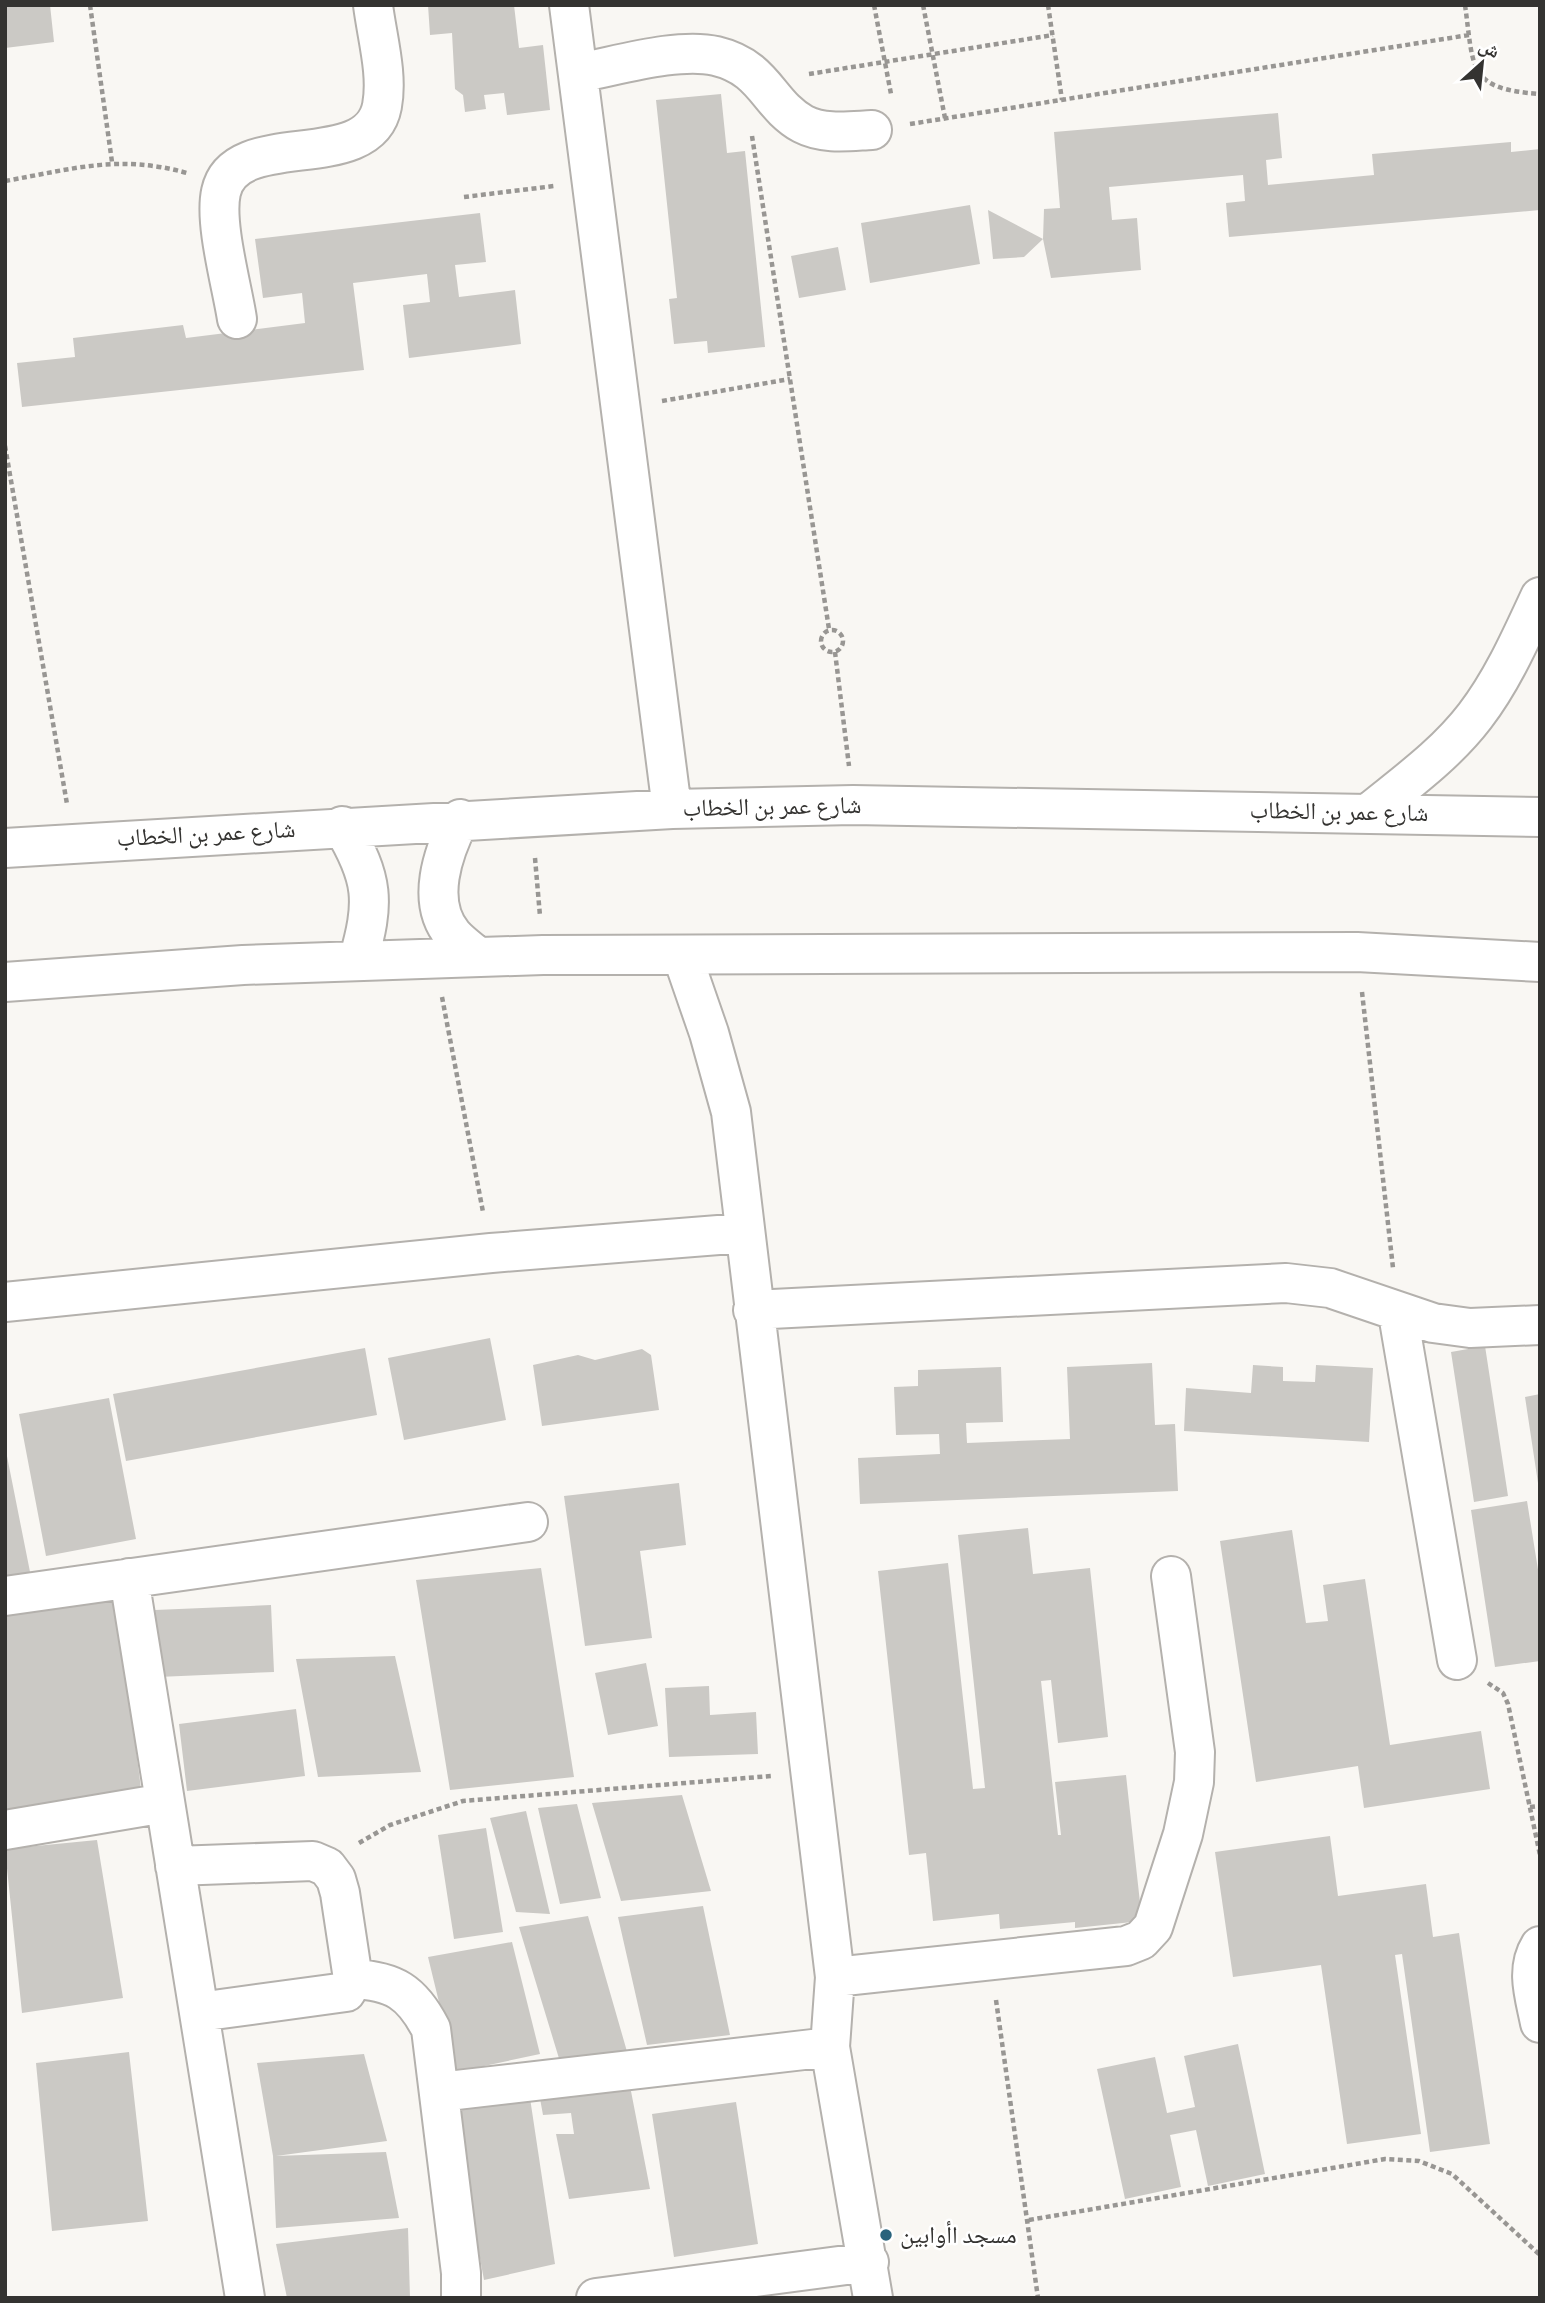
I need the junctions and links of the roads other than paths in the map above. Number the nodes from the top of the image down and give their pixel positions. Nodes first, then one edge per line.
1 (373, 5) edge
2 (569, 5) edge
3 (578, 73) junction
4 (884, 128) road end
5 (237, 319) dead end
6 (1540, 597) edge
7 (672, 808) junction
8 (1370, 811) junction
9 (1540, 817) edge
10 (460, 819) junction
11 (342, 826) junction
12 (5, 848) edge
13 (682, 954) junction
14 (478, 957) junction
15 (358, 961) junction
16 (1540, 962) edge
17 (5, 982) edge
18 (744, 1233) junction
19 (5, 1302) edge
20 (754, 1310) junction
21 (1398, 1314) junction
22 (1540, 1325) edge
23 (528, 1522) dead end
24 (1171, 1576) dead end
25 (129, 1578) junction
26 (5, 1596) edge
27 (1457, 1660) road end
28 (165, 1803) junction
29 (5, 1830) edge
30 (175, 1866) junction
31 (1540, 1946) edge
32 (835, 1977) junction
33 (353, 1979) junction
34 (199, 2012) junction
35 (1540, 2023) edge
36 (830, 2047) junction
37 (439, 2092) junction
38 (871, 2280) edge
39 (245, 2298) edge
40 (461, 2298) edge
41 (596, 2298) edge

1 - 5 street
2 - 3 street
3 - 4 street
3 - 7 street
6 - 8 street
7 - 8 street, شارع عمر بن الخطاب
7 - 10 street, شارع عمر بن الخطاب
8 - 9 street, شارع عمر بن الخطاب
10 - 11 street, شارع عمر بن الخطاب
10 - 14 street
11 - 12 street, شارع عمر بن الخطاب
11 - 15 street
13 - 14 street
13 - 16 street
13 - 18 street
14 - 15 street
15 - 17 street
18 - 19 street
18 - 20 street
20 - 21 street
20 - 32 street
21 - 22 street
21 - 27 street
23 - 25 street
24 - 32 street
25 - 26 street
25 - 28 street
28 - 29 street
28 - 30 street
30 - 33 street
30 - 34 street
31 - 35 street
32 - 36 street
33 - 34 street
33 - 37 street
34 - 39 street
36 - 37 street
36 - 38 street
37 - 40 street
38 - 41 street

